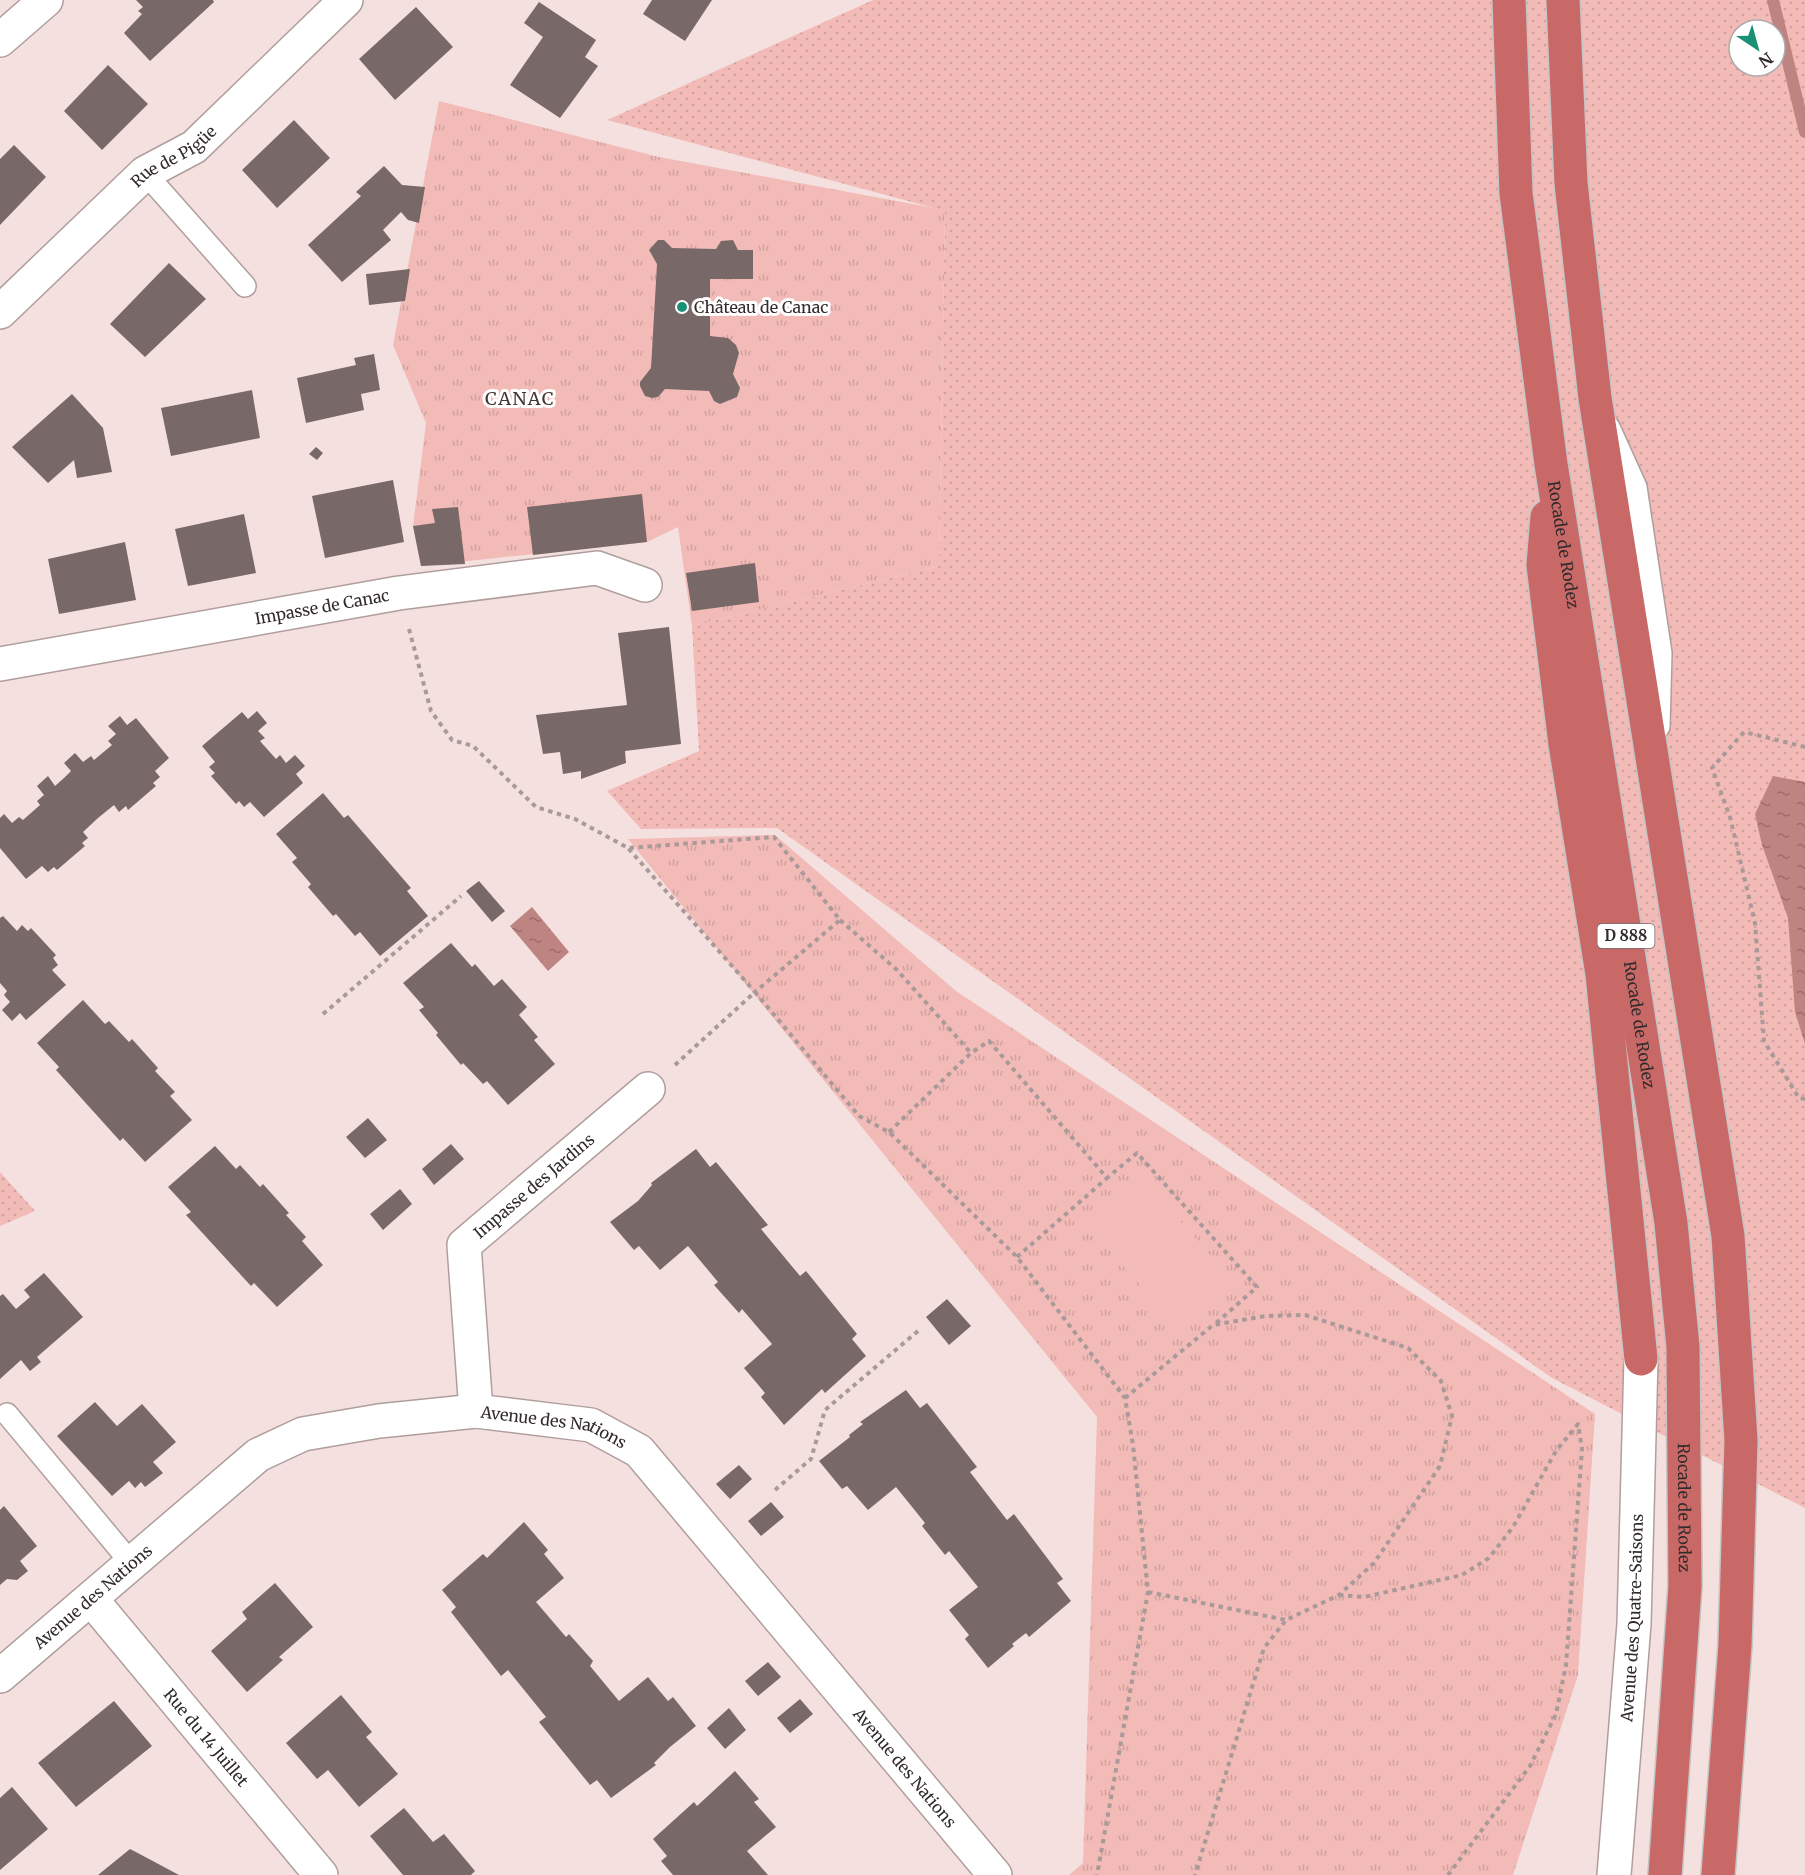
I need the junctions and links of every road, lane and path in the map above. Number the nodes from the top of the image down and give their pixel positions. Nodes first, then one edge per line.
1 (46, 0) edge
2 (346, 0) edge
3 (1509, 0) edge
4 (1563, 0) edge
5 (0, 40) edge
6 (145, 173) junction
7 (245, 286) dead end
8 (0, 312) edge
9 (1551, 464) junction
10 (645, 585) dead end
11 (399, 593) junction
12 (0, 664) edge
13 (1805, 747) edge
14 (628, 848) junction
15 (461, 896) dead end
16 (840, 921) junction
17 (755, 992) junction
18 (323, 1014) dead end
19 (971, 1053) junction
20 (648, 1089) joint
21 (1805, 1099) edge
22 (889, 1132) junction
23 (1107, 1178) junction
24 (1017, 1257) junction
25 (1213, 1325) junction
26 (918, 1331) dead end
27 (1641, 1359) joint
28 (1125, 1398) junction
29 (476, 1411) junction
30 (8, 1414) dead end
31 (775, 1490) dead end
32 (132, 1564) junction
33 (1148, 1592) junction
34 (1339, 1595) junction
35 (91, 1599) junction
36 (1286, 1620) junction
37 (0, 1676) edge
38 (321, 1875) edge
39 (995, 1875) edge
40 (1097, 1875) edge
41 (1195, 1875) edge
42 (1448, 1875) edge
43 (1614, 1875) edge
44 (1665, 1875) edge
45 (1718, 1875) edge

1 - 5 street
2 - 6 street, Rue de Pigüe
3 - 9 highway, Rocade de Rodez / D 888
4 - 45 highway, D 888
6 - 7 lane
6 - 8 street, Rue de Pigüe
9 - 27 highway
9 - 44 highway, Rocade de Rodez / D 888
10 - 11 street, Impasse de Canac
11 - 12 street, Impasse de Canac
11 - 14 path
13 - 21 path
14 - 16 path
14 - 17 path
15 - 18 path
16 - 17 path
16 - 19 path
17 - 20 path
17 - 22 path
19 - 22 path
19 - 23 path
20 - 29 street, Impasse des Jardins
22 - 24 path
23 - 24 path
23 - 25 path
24 - 28 path
25 - 28 path
25 - 34 path
26 - 31 path
27 - 43 street, Avenue des Quatre-Saisons
28 - 33 path
29 - 32 street, Avenue des Nations
29 - 39 street, Avenue des Nations
30 - 32 lane
32 - 35 street, Avenue des Nations
33 - 36 path
33 - 40 path
34 - 36 path
34 - 42 path
35 - 37 street, Avenue des Nations
35 - 38 street, Rue du 14 Juillet
36 - 41 path

